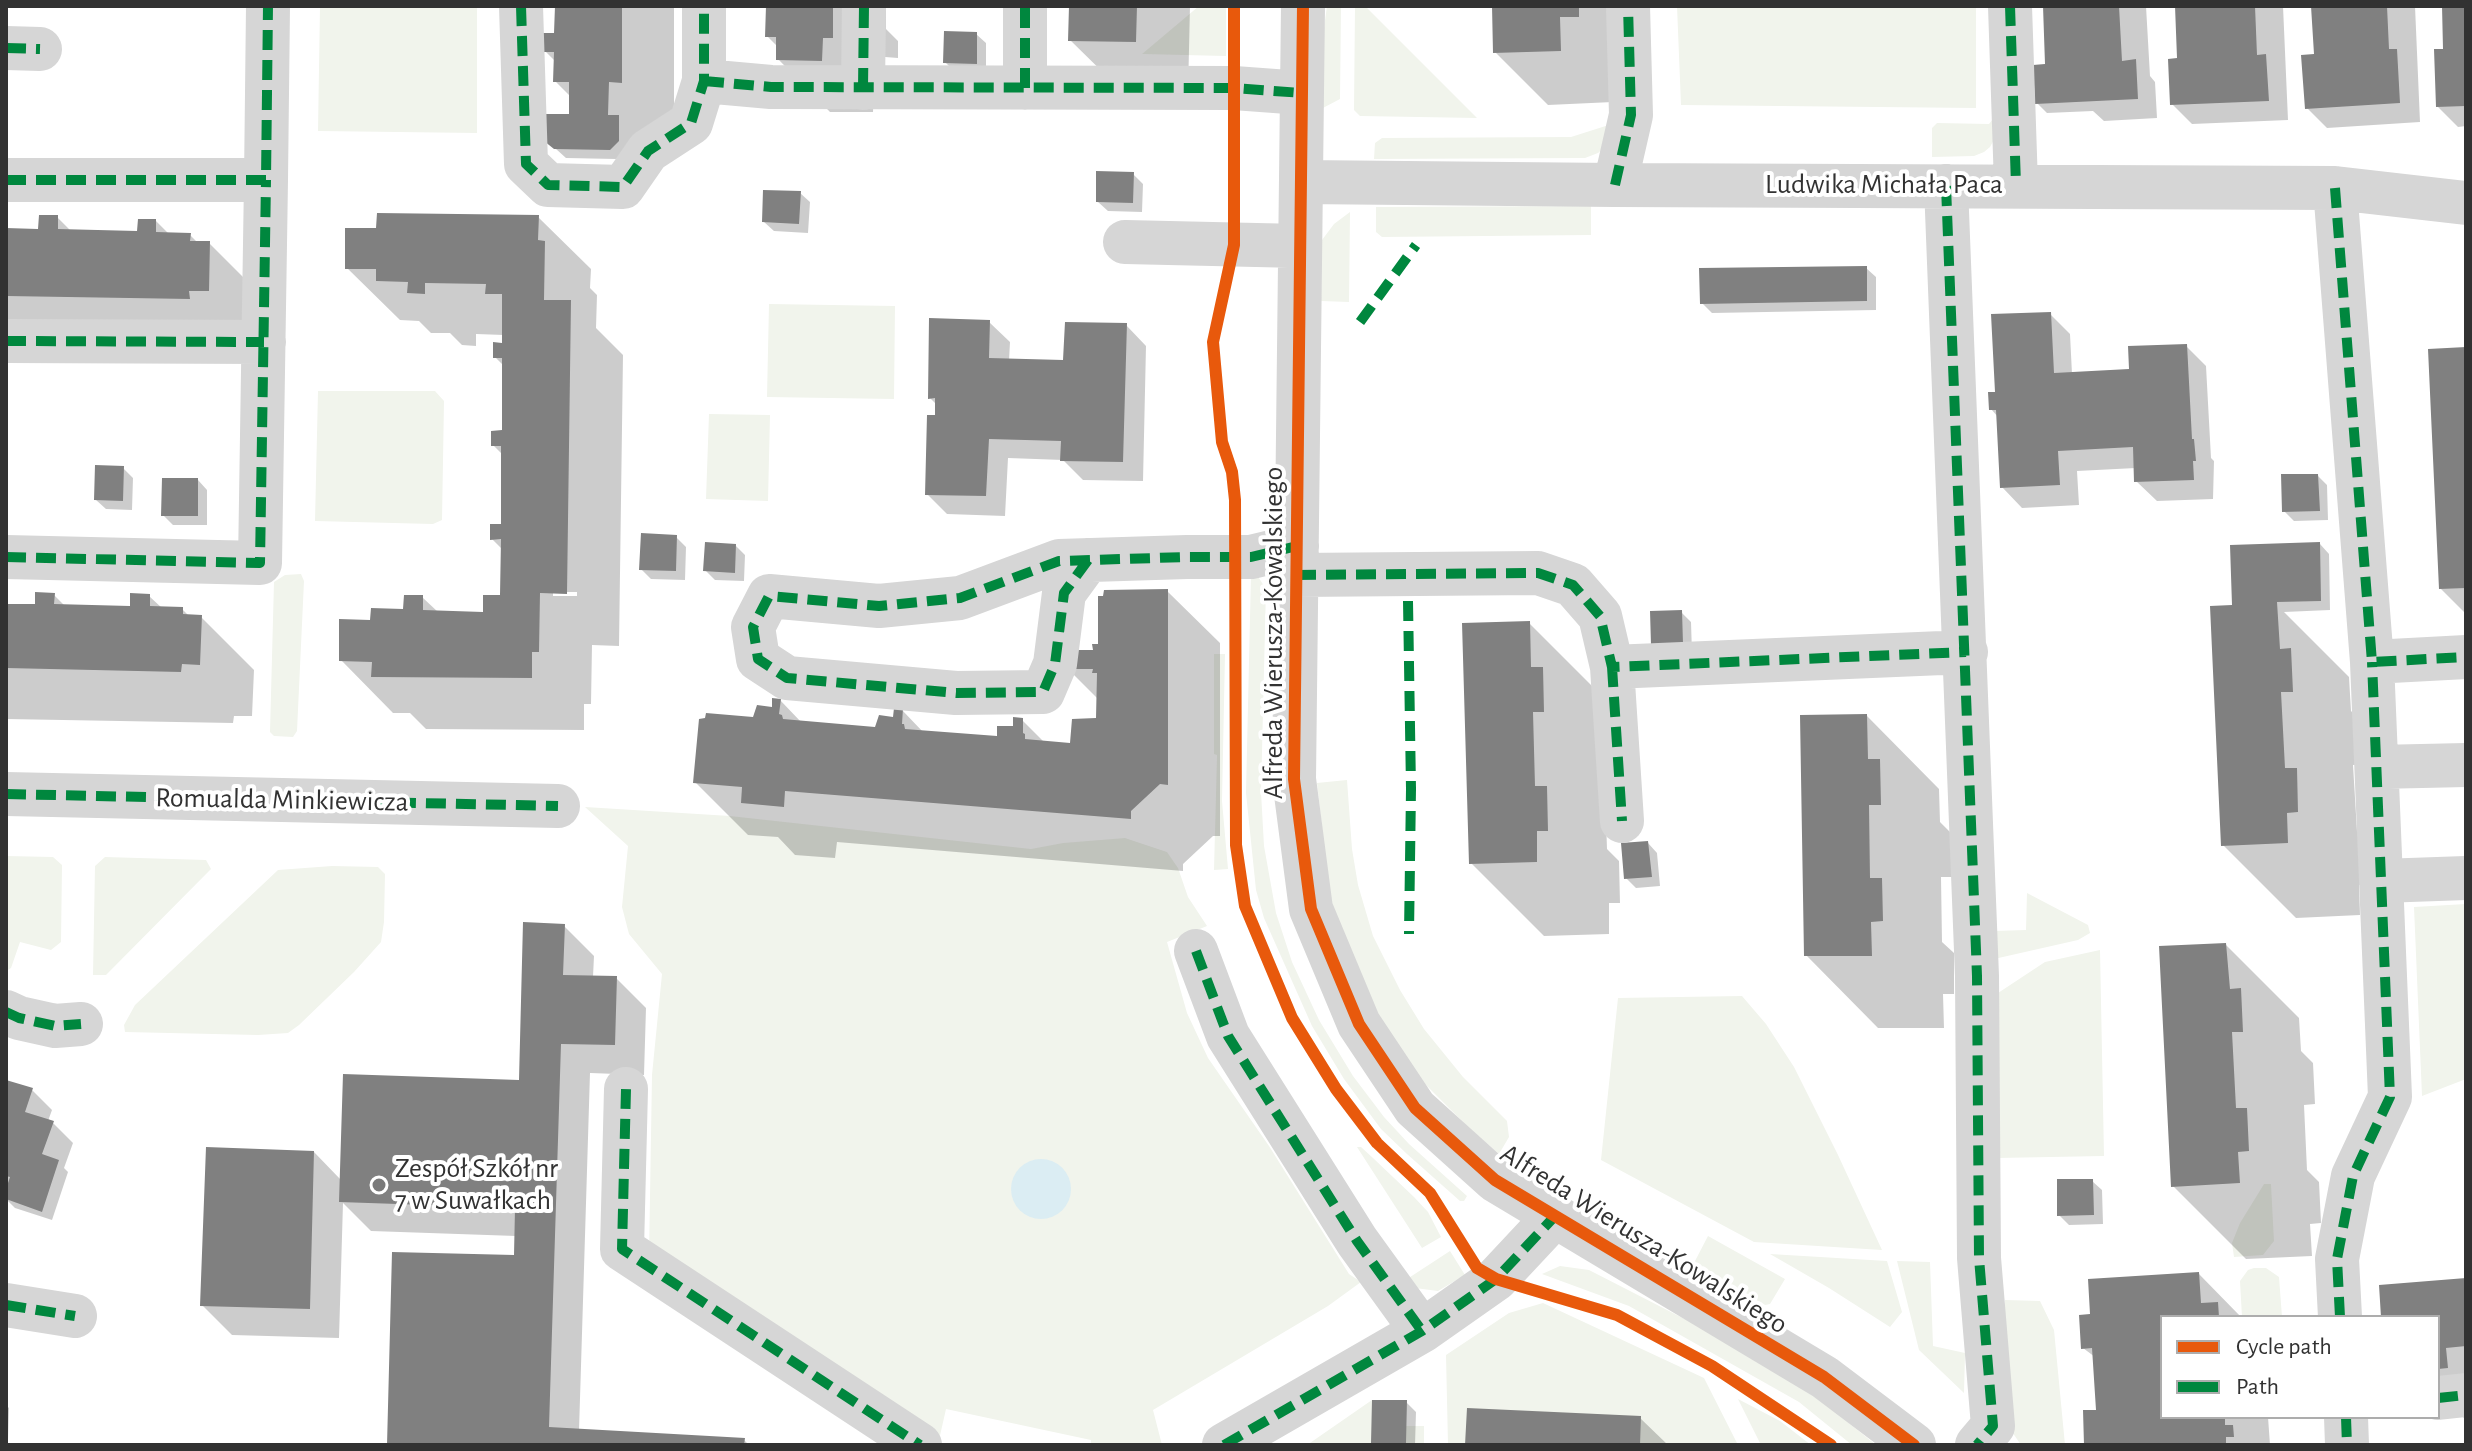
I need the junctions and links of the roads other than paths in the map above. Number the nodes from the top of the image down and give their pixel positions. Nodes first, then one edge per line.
1 (268, 6) edge
2 (521, 6) edge
3 (704, 6) edge
4 (864, 6) edge
5 (1025, 6) edge
6 (1303, 6) edge
7 (1628, 6) edge
8 (2010, 6) edge
9 (704, 81) junction
10 (863, 88) junction
11 (1025, 88) junction
12 (1302, 93) junction
13 (6, 180) edge
14 (266, 180) junction
15 (1301, 182) junction
16 (1615, 185) junction
17 (2016, 185) junction
18 (1946, 186) junction
19 (2335, 188) junction
20 (2466, 203) edge
21 (1125, 242) dead end
22 (1300, 246) junction
23 (6, 341) edge
24 (264, 342) junction
25 (6, 557) edge
26 (1088, 560) junction
27 (1297, 561) junction
28 (1966, 652) junction
29 (2466, 657) edge
30 (2372, 662) junction
31 (1612, 667) junction
32 (2466, 765) edge
33 (2377, 767) junction
34 (6, 794) edge
35 (558, 806) dead end
36 (1622, 821) dead end
37 (2466, 878) edge
38 (2381, 881) junction
39 (1196, 951) dead end
40 (6, 1012) edge
41 (81, 1024) dead end
42 (626, 1089) dead end
43 (1554, 1217) junction
44 (6, 1305) edge
45 (2340, 1315) edge
46 (75, 1316) dead end
47 (1422, 1331) junction
48 (2466, 1395) edge
49 (2440, 1398) edge
50 (2346, 1419) edge
51 (920, 1445) edge
52 (1224, 1445) edge
53 (1914, 1445) edge
54 (1977, 1445) edge
55 (2347, 1445) edge

1 - 14 street
2 - 9 street
3 - 9 street
4 - 10 street
5 - 11 street
6 - 12 street, Alfreda Wierusza-Kowalskiego
7 - 16 street
8 - 17 street
9 - 10 street
10 - 11 street
11 - 12 street
12 - 15 street, Alfreda Wierusza-Kowalskiego
13 - 14 street
14 - 24 street
15 - 16 street, Ludwika Michała Paca
15 - 22 street, Alfreda Wierusza-Kowalskiego
16 - 18 street, Ludwika Michała Paca
17 - 18 street, Ludwika Michała Paca
17 - 19 street, Ludwika Michała Paca
18 - 28 street
19 - 20 street, Ludwika Michała Paca
19 - 30 street
21 - 22 street
22 - 27 street, Alfreda Wierusza-Kowalskiego
23 - 24 street
24 - 25 street
26 - 26 street
26 - 27 street
27 - 31 street
27 - 43 street, Alfreda Wierusza-Kowalskiego
28 - 31 street
28 - 54 street
29 - 30 street
30 - 33 street
31 - 36 street
32 - 33 street
33 - 38 street
34 - 35 street, Romualda Minkiewicza
37 - 38 street
38 - 45 street
39 - 47 street
40 - 41 street
42 - 51 street
43 - 47 street
43 - 53 street, Alfreda Wierusza-Kowalskiego
44 - 46 street
47 - 52 street
48 - 49 street
50 - 55 street

